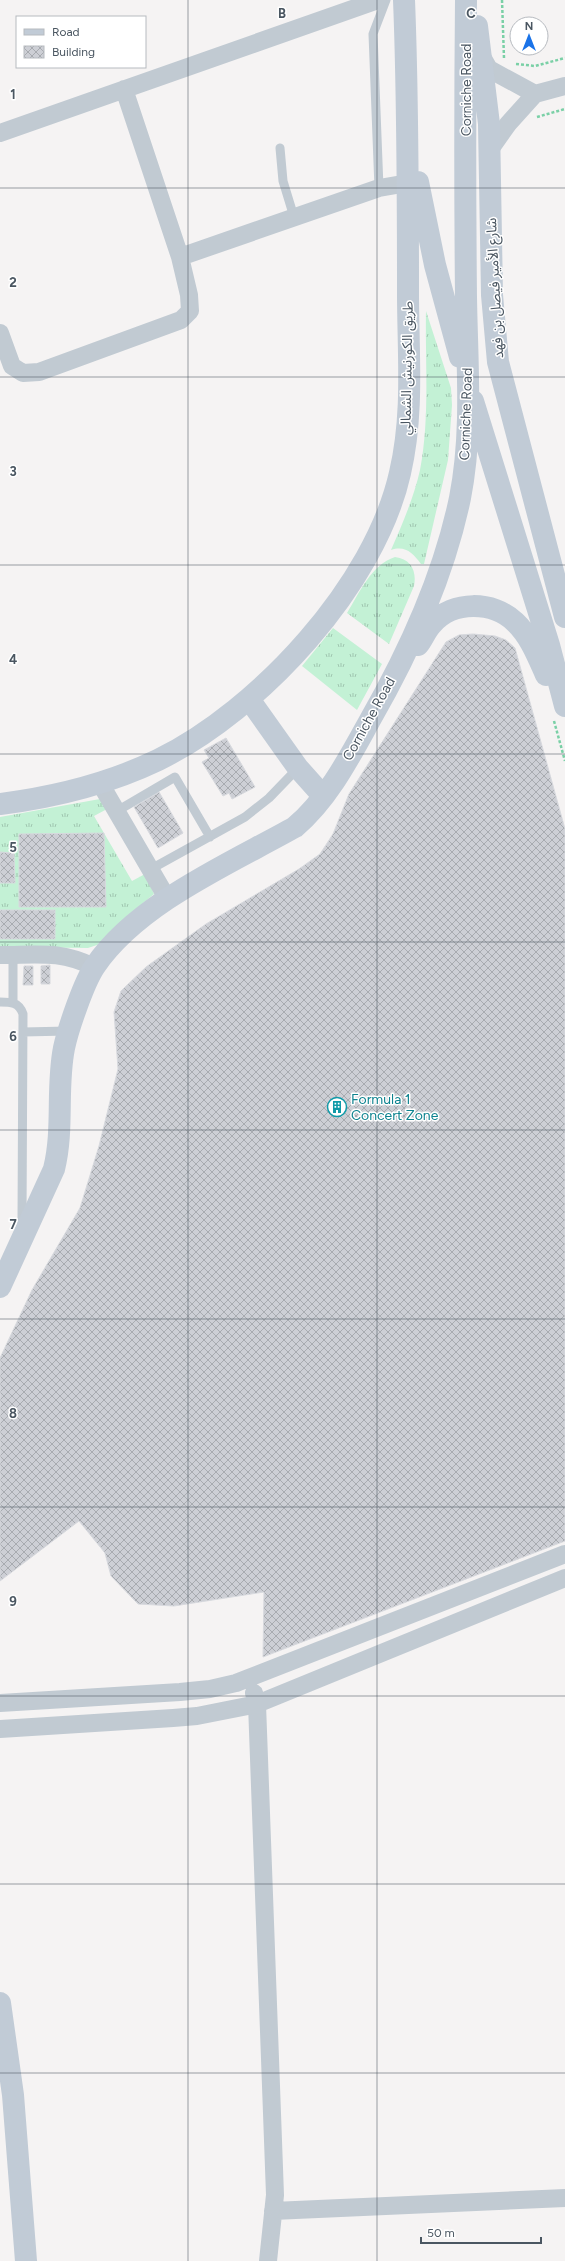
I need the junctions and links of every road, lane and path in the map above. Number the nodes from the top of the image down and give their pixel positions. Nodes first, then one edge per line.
1 (378, 0) edge
2 (386, 0) edge
3 (404, 0) edge
4 (466, 0) edge
5 (474, 0) edge
6 (502, 0) edge
7 (481, 55) junction
8 (565, 58) edge
9 (504, 59) junction
10 (505, 78) junction
11 (565, 86) edge
12 (124, 89) junction
13 (535, 94) junction
14 (565, 109) edge
15 (532, 119) dead end
16 (409, 120) junction
17 (0, 133) edge
18 (280, 148) dead end
19 (491, 148) junction
20 (408, 183) junction
21 (379, 188) junction
22 (294, 217) junction
23 (180, 257) junction
24 (0, 333) edge
25 (469, 388) junction
26 (565, 617) edge
27 (249, 699) junction
28 (561, 714) edge
29 (364, 731) junction
30 (565, 761) edge
31 (298, 768) junction
32 (100, 783) junction
33 (324, 796) junction
34 (0, 804) edge
35 (117, 811) junction
36 (210, 837) junction
37 (151, 869) junction
38 (167, 898) junction
39 (7, 955) edge
40 (94, 967) junction
41 (0, 1002) edge
42 (13, 1002) junction
43 (68, 1031) junction
44 (23, 1032) junction
45 (22, 1238) junction
46 (0, 1287) edge
47 (565, 1554) edge
48 (565, 1578) edge
49 (249, 1679) junction
50 (0, 1703) edge
51 (257, 1704) junction
52 (0, 1729) edge
53 (0, 2003) edge
54 (565, 2198) edge
55 (273, 2211) junction
56 (26, 2261) edge
57 (268, 2261) edge

1 - 12 street
2 - 21 lane
3 - 16 main road, طريق الكورنيش الشمالي
4 - 25 main road, Corniche Road
5 - 7 main road, شارع الأمير فيصل بن فهد
6 - 9 path
7 - 10 street
7 - 19 main road, شارع الأمير فيصل بن فهد
8 - 9 path
9 - 10 path
10 - 13 street
11 - 13 street
12 - 17 street
12 - 23 street
13 - 19 street
14 - 15 path
16 - 20 main road, طريق الكورنيش الشمالي
16 - 25 main road
18 - 22 lane
19 - 26 main road, شارع الأمير فيصل بن فهد
20 - 21 street
20 - 27 main road, طريق الكورنيش الشمالي
21 - 22 street
22 - 23 street
23 - 24 street
25 - 28 main road
25 - 29 main road, Corniche Road
27 - 31 main road
27 - 32 main road, طريق الكورنيش الشمالي
28 - 29 main road
28 - 30 path
29 - 33 main road, Corniche Road
31 - 33 main road
31 - 36 lane
32 - 34 main road, طريق الكورنيش الشمالي
32 - 35 street
33 - 38 main road, Corniche Road
35 - 36 lane
35 - 37 street
36 - 37 lane
37 - 38 street
38 - 40 main road, Corniche Road
39 - 40 street
39 - 42 lane
40 - 43 main road, Corniche Road
41 - 42 lane
42 - 44 lane
43 - 44 lane
43 - 45 main road, Corniche Road
44 - 45 lane
45 - 46 main road, Corniche Road
47 - 49 street
48 - 51 street
49 - 50 street
49 - 51 street
51 - 52 street
51 - 55 street
53 - 56 main road
54 - 55 street
55 - 57 street

